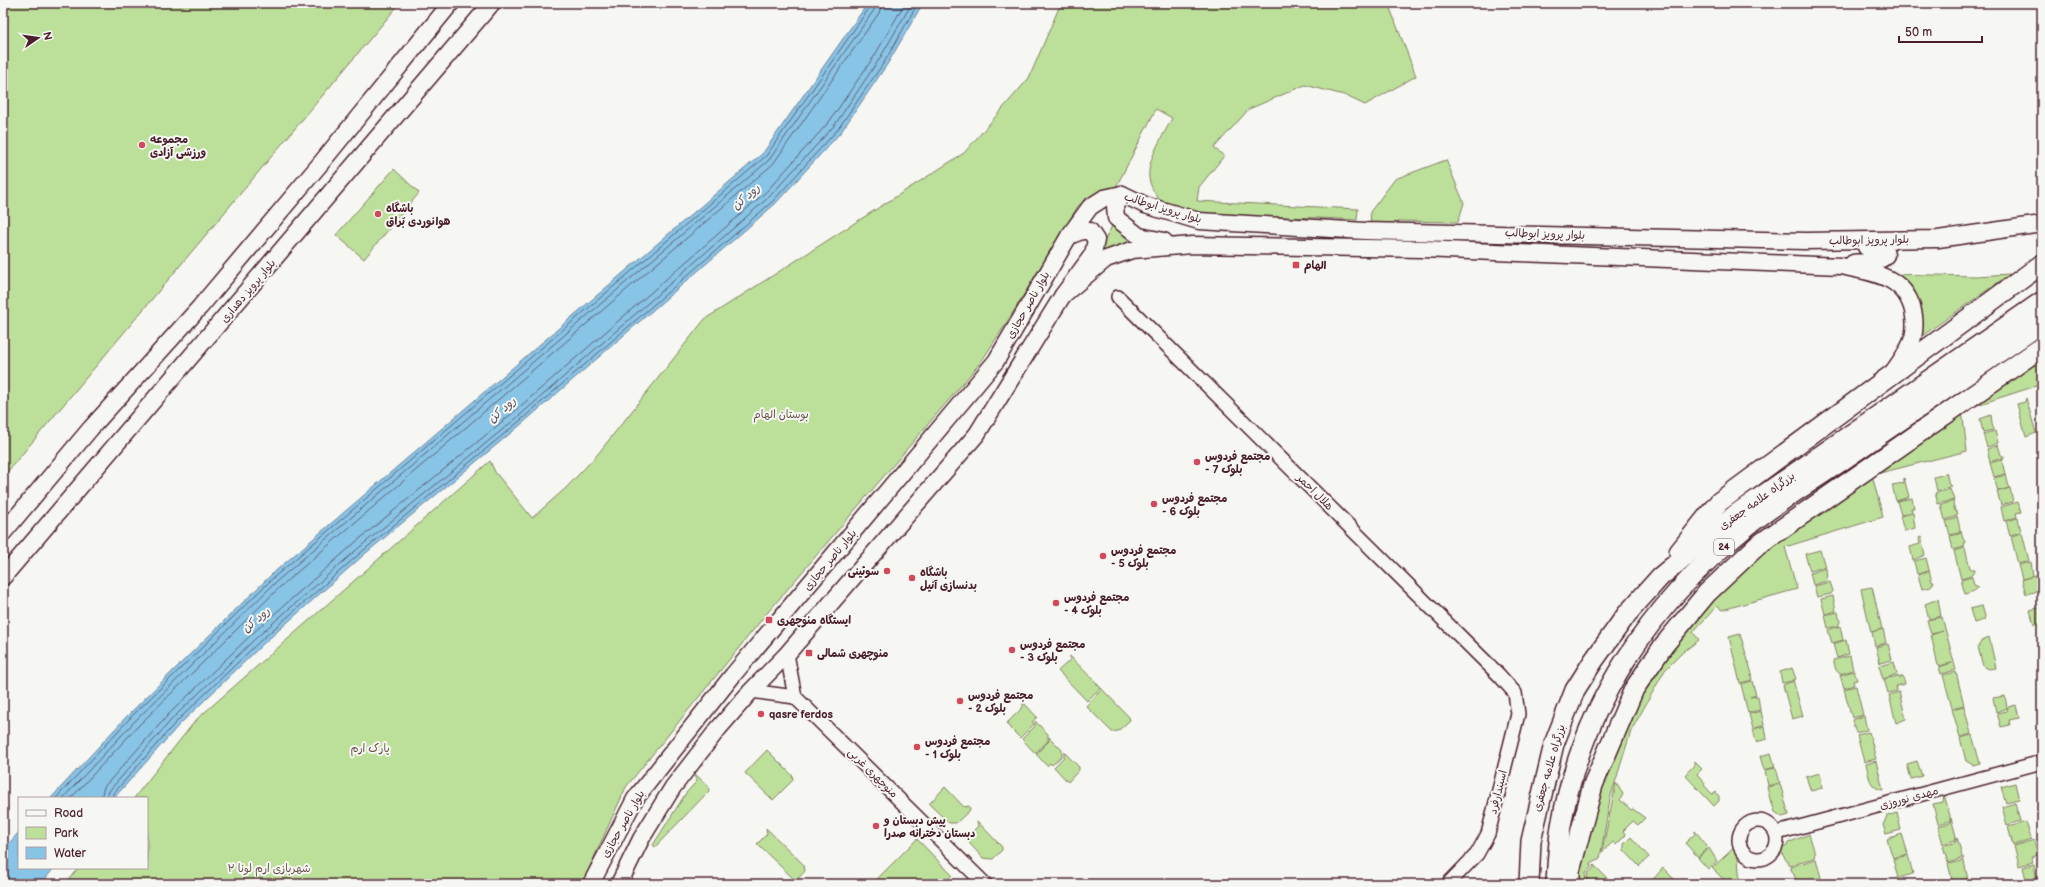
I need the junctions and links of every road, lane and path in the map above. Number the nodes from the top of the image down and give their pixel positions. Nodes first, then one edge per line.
1 (451, 3) edge
2 (492, 3) edge
3 (1122, 194) junction
4 (2042, 224) edge
5 (1069, 236) junction
6 (1805, 241) junction
7 (1192, 245) junction
8 (2042, 264) edge
9 (1842, 266) junction
10 (1063, 294) junction
11 (1118, 297) dead end
12 (2041, 302) edge
13 (2042, 323) edge
14 (2042, 347) edge
15 (1889, 378) junction
16 (3, 533) edge
17 (3, 577) edge
18 (1660, 577) junction
19 (787, 654) junction
20 (1511, 687) joint
21 (751, 691) junction
22 (795, 697) junction
23 (2042, 762) edge
24 (1777, 833) dead end
25 (591, 884) edge
26 (619, 884) edge
27 (985, 884) edge
28 (1448, 884) edge
29 (1528, 884) edge
30 (1556, 884) edge
31 (1570, 884) edge

1 - 16 main road
2 - 17 main road, بلوار پرویز دهداری
3 - 5 main road, بلوار پرویز ابوطالب
3 - 6 main road, بلوار پرویز ابوطالب
3 - 7 main road
4 - 6 main road, بلوار پرویز ابوطالب
5 - 10 main road
5 - 25 main road, بلوار ناصر حجازی
6 - 9 main road
7 - 9 main road, بلوار پرویز ابوطالب
7 - 10 main road, بلوار پرویز ابوطالب
8 - 15 highway
9 - 15 main road, بلوار پرویز ابوطالب
10 - 19 main road, بلوار ناصر حجازی
11 - 20 street, هلال احمر
12 - 18 highway, بزرگراه علامه جعفری / 24
13 - 30 highway, بزرگراه علامه جعفری / 24
14 - 31 highway
15 - 18 highway
18 - 29 highway, بزرگراه علامه جعفری / 24
19 - 21 main road, بلوار ناصر حجازی
19 - 22 street
20 - 28 street, اسپندارفرد
21 - 22 street
21 - 26 main road, بلوار ناصر حجازی
22 - 27 street, منوچهری غربی
23 - 24 street, مهدی نوروزی

